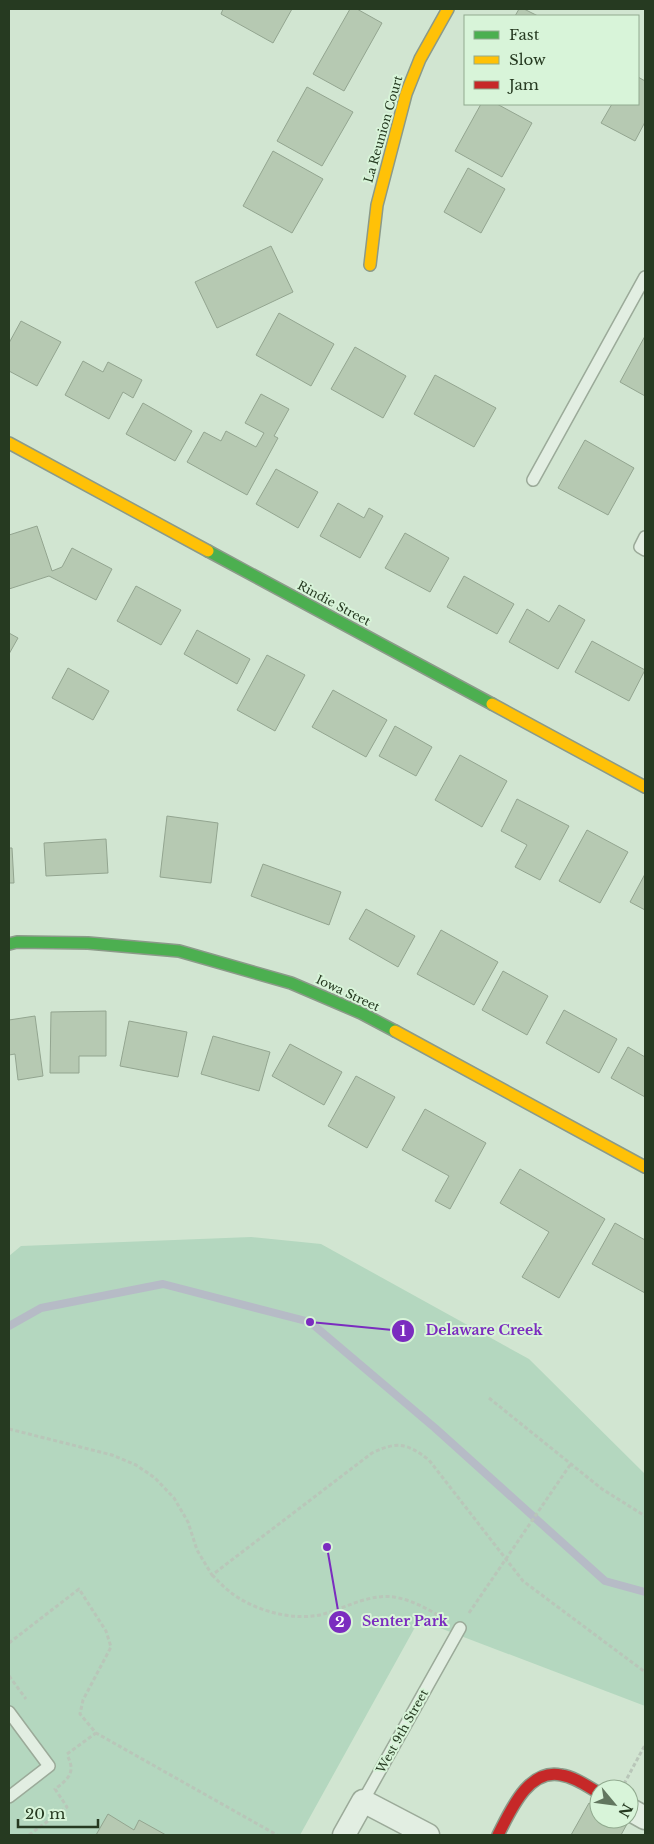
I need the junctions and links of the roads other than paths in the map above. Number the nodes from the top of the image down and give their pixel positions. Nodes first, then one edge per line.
1 (448, 9) edge
2 (370, 265) dead end
3 (645, 277) edge
4 (9, 443) edge
5 (533, 480) dead end
6 (645, 537) edge
7 (645, 550) edge
8 (645, 787) edge
9 (9, 944) edge
10 (645, 1167) edge
11 (460, 1628) road end
12 (9, 1712) edge
13 (589, 1788) edge
14 (9, 1797) edge
15 (363, 1801) junction
16 (344, 1835) edge
17 (428, 1835) edge
18 (498, 1835) edge

1 - 2 street, La Reunion Court
3 - 5 lane
4 - 8 street, Rindie Street
6 - 7 lane
9 - 10 street, Iowa Street
11 - 15 lane, West 9th Street
12 - 14 lane
13 - 18 street
15 - 16 street, West 9th Street
15 - 17 street

